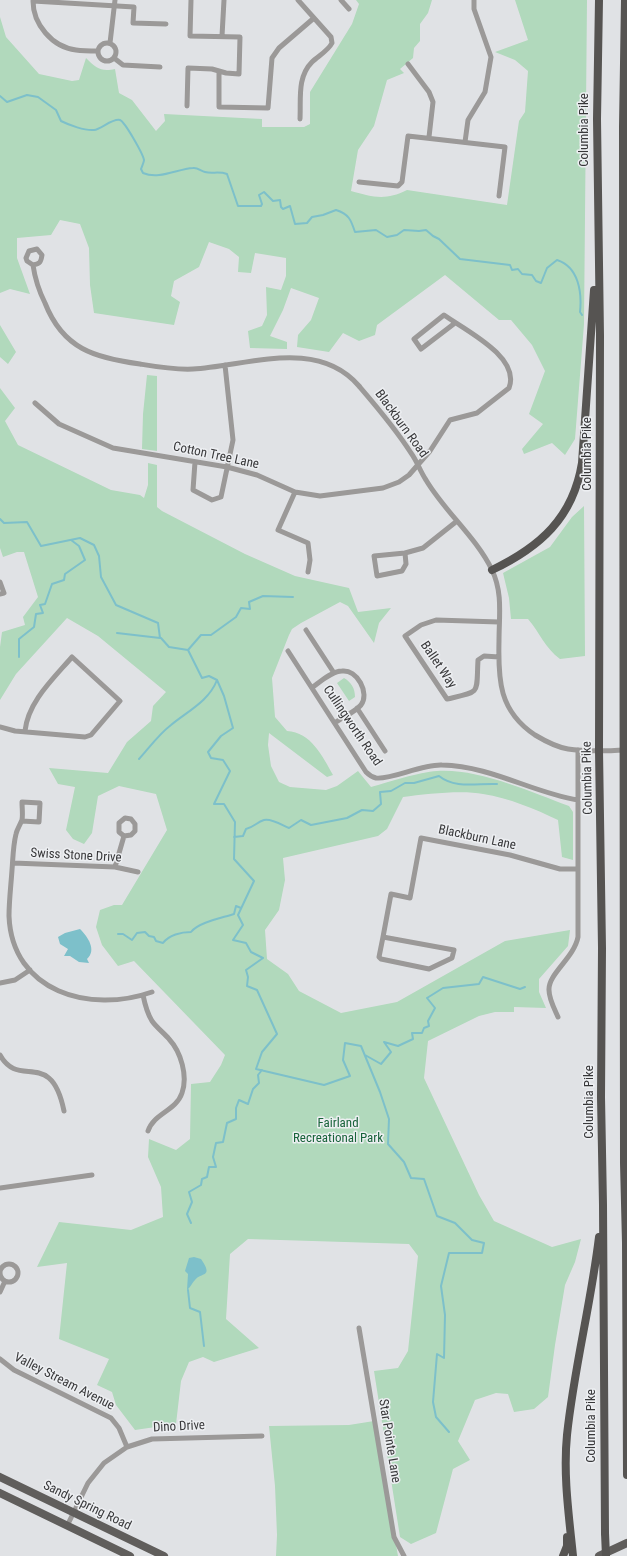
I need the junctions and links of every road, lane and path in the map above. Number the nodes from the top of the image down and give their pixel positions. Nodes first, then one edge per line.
1 (191, 0) edge
2 (224, 0) edge
3 (298, 0) edge
4 (341, 0) edge
5 (474, 0) edge
6 (599, 0) edge
7 (625, 0) edge
8 (115, 2) edge
9 (349, 9) dead end
10 (314, 18) junction
11 (166, 24) dead end
12 (222, 36) junction
13 (110, 43) junction
14 (98, 51) junction
15 (114, 58) junction
16 (408, 64) dead end
17 (160, 66) dead end
18 (219, 71) junction
19 (187, 106) dead end
20 (300, 119) dead end
21 (429, 137) junction
22 (465, 142) junction
23 (359, 182) dead end
24 (499, 196) dead end
25 (598, 223) junction
26 (34, 265) dead end
27 (455, 323) junction
28 (225, 365) junction
29 (35, 402) dead end
30 (195, 462) junction
31 (419, 465) junction
32 (227, 467) junction
33 (295, 492) junction
34 (457, 521) junction
35 (405, 553) junction
36 (492, 570) junction
37 (308, 572) dead end
38 (0, 582) edge
39 (0, 594) edge
40 (499, 622) junction
41 (306, 630) dead end
42 (288, 651) dead end
43 (499, 656) junction
44 (334, 673) junction
45 (313, 687) junction
46 (357, 708) junction
47 (336, 722) junction
48 (0, 727) edge
49 (25, 731) junction
50 (578, 750) junction
51 (599, 750) junction
52 (625, 750) edge
53 (385, 751) dead end
54 (578, 800) junction
55 (22, 821) junction
56 (124, 836) dead end
57 (13, 863) junction
58 (115, 867) junction
59 (578, 869) junction
60 (138, 872) dead end
61 (383, 937) junction
62 (30, 970) junction
63 (0, 983) edge
64 (624, 986) junction
65 (152, 992) dead end
66 (143, 996) junction
67 (558, 1017) dead end
68 (627, 1031) edge
69 (0, 1055) edge
70 (64, 1111) dead end
71 (148, 1131) dead end
72 (92, 1175) dead end
73 (0, 1188) edge
74 (603, 1205) junction
75 (5, 1281) dead end
76 (0, 1292) edge
77 (359, 1328) dead end
78 (0, 1359) edge
79 (262, 1436) dead end
80 (127, 1447) junction
81 (627, 1475) edge
82 (0, 1477) edge
83 (0, 1493) edge
84 (568, 1510) junction
85 (73, 1513) junction
86 (67, 1526) junction
87 (627, 1543) edge
88 (130, 1556) edge
89 (164, 1556) edge
90 (404, 1556) edge
91 (563, 1556) edge
92 (573, 1556) edge
93 (599, 1556) edge
94 (606, 1556) edge

1 - 12 street
2 - 12 street
3 - 10 street
4 - 9 street
5 - 22 street
6 - 25 highway, Columbia Pike
7 - 52 highway
8 - 11 street
8 - 13 street
8 - 14 street
10 - 18 street
10 - 20 street
12 - 18 street
13 - 14 street
13 - 15 street
14 - 15 street
15 - 17 street
16 - 21 street
18 - 19 street
21 - 22 street
21 - 23 street
22 - 24 street
25 - 36 highway
25 - 51 highway, Columbia Pike
26 - 28 street, Blackburn Road
27 - 27 street
27 - 31 street, Cotton Tree Lane
28 - 31 street, Blackburn Road
28 - 32 street
29 - 30 street, Cotton Tree Lane
30 - 32 street, Cotton Tree Lane
30 - 32 street
31 - 33 street, Cotton Tree Lane
31 - 34 street, Blackburn Road
32 - 33 street, Cotton Tree Lane
33 - 37 street
34 - 35 street
34 - 36 street, Blackburn Road
35 - 35 street
36 - 40 street, Blackburn Road
38 - 39 street
40 - 43 street, Blackburn Road
40 - 43 street, Ballet Way
41 - 44 street
42 - 45 street, Cullingworth Road
43 - 50 street, Blackburn Road
44 - 45 street
44 - 46 street
45 - 47 street, Cullingworth Road
46 - 47 street
46 - 53 street
47 - 54 street, Cullingworth Road
48 - 49 street
49 - 49 street
50 - 51 street, Blackburn Road
50 - 54 street
51 - 52 street, Blackburn Road
51 - 74 highway, Columbia Pike
52 - 64 highway
54 - 59 street
55 - 55 street
55 - 57 street
56 - 58 street
57 - 58 street, Swiss Stone Drive
57 - 62 street
58 - 60 street, Swiss Stone Drive
59 - 61 street, Blackburn Lane
59 - 67 street
61 - 61 street, Blackburn Lane
62 - 63 street
62 - 66 street
64 - 68 highway
64 - 81 highway
65 - 66 street
66 - 71 street
69 - 70 street
72 - 73 street
74 - 84 highway
74 - 94 highway, Columbia Pike, bridge
75 - 76 street
77 - 90 street, Star Pointe Lane
78 - 80 street, Valley Stream Avenue
79 - 80 street, Dino Drive
80 - 85 street, Dino Drive
82 - 85 main road, Sandy Spring Road
83 - 86 main road, Sandy Spring Road
84 - 91 highway
84 - 92 highway
85 - 86 street, Dino Drive
85 - 89 main road, Sandy Spring Road
86 - 88 main road, Sandy Spring Road
87 - 93 main road

